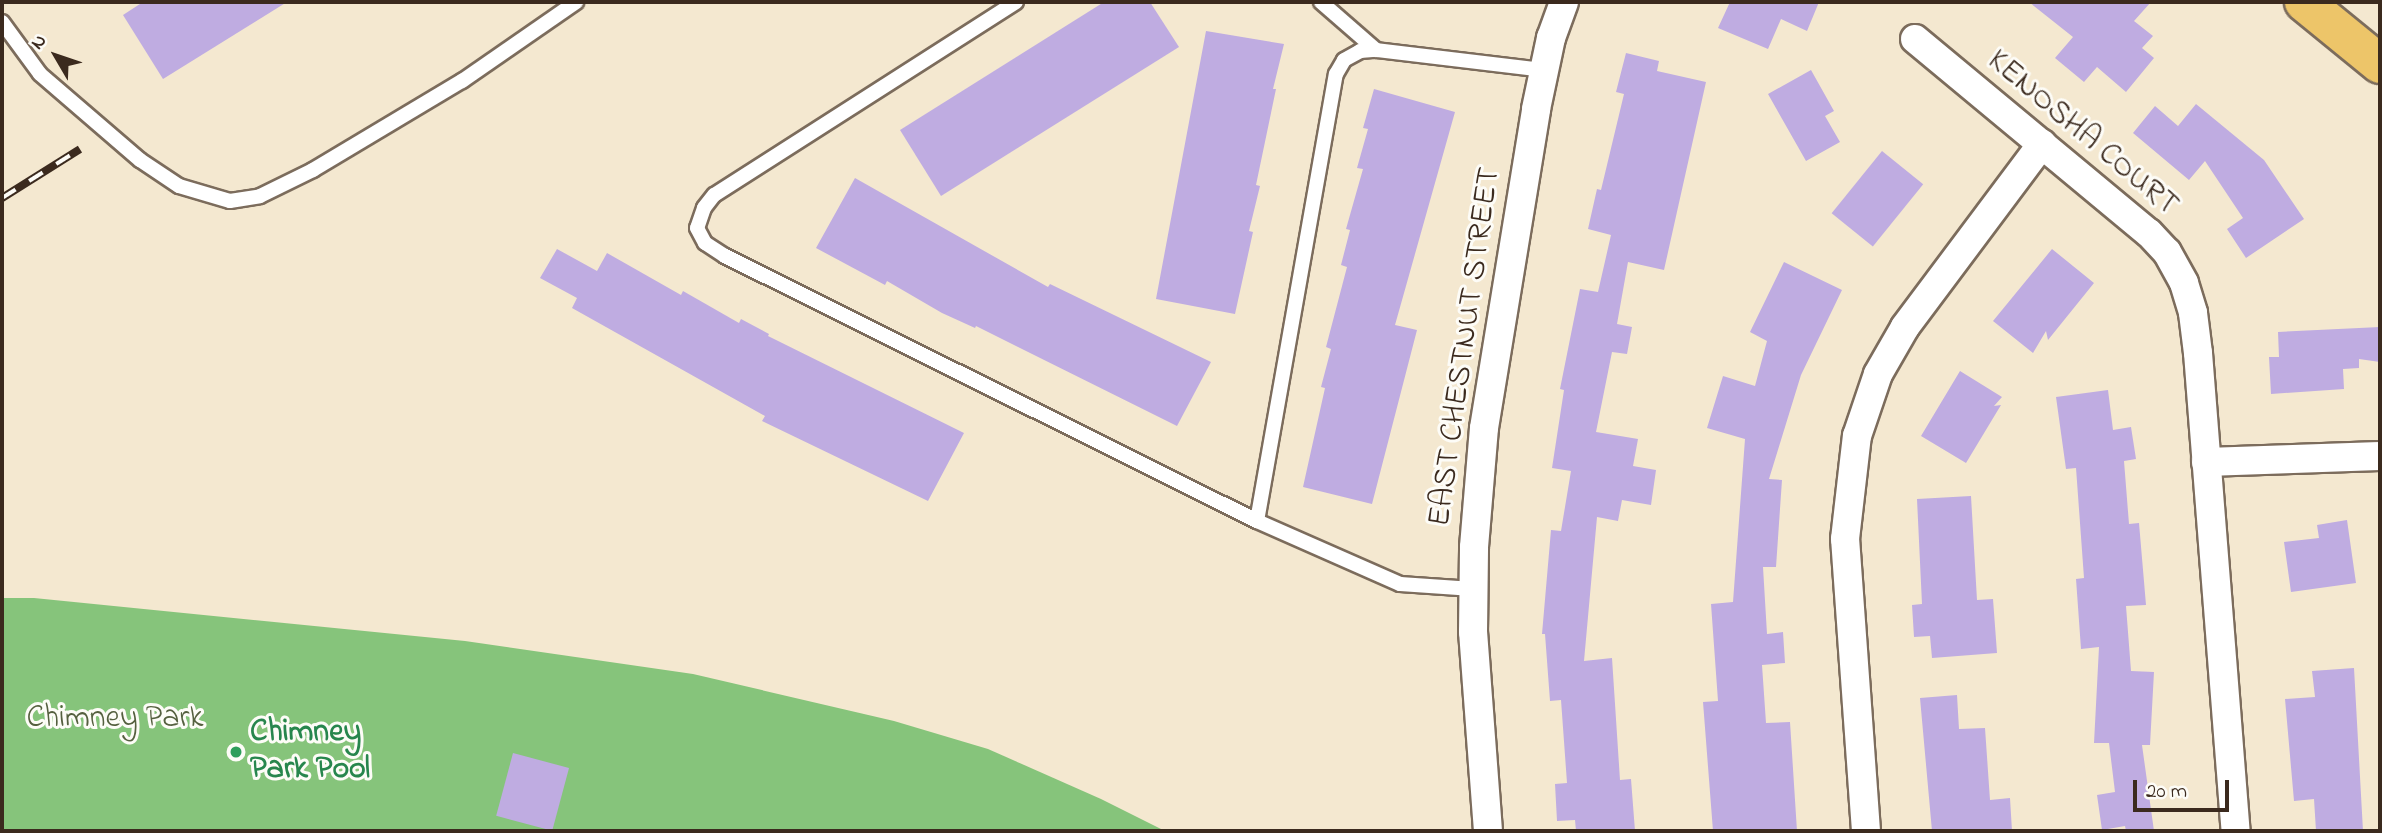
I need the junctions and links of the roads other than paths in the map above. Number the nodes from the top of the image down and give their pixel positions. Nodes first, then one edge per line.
1 (576, 2) edge
2 (1016, 2) edge
3 (1321, 2) edge
4 (1563, 2) edge
5 (2304, 2) edge
6 (2, 22) edge
7 (1915, 39) dead end
8 (1376, 50) junction
9 (2380, 64) edge
10 (1544, 70) junction
11 (2042, 145) junction
12 (2380, 456) edge
13 (2206, 462) junction
14 (1257, 521) junction
15 (1473, 589) junction
16 (1488, 831) edge
17 (1866, 831) edge
18 (2236, 831) edge

1 - 6 lane
2 - 14 lane
3 - 8 lane
4 - 10 street, EAST CHESTNUT STREET
5 - 9 main road
7 - 11 street, KENOSHA COURT
8 - 10 lane
8 - 14 lane
10 - 15 street, EAST CHESTNUT STREET
11 - 13 street, KENOSHA COURT
11 - 17 street
12 - 13 street
13 - 18 street, KENOSHA COURT
14 - 15 lane
15 - 16 street, EAST CHESTNUT STREET

